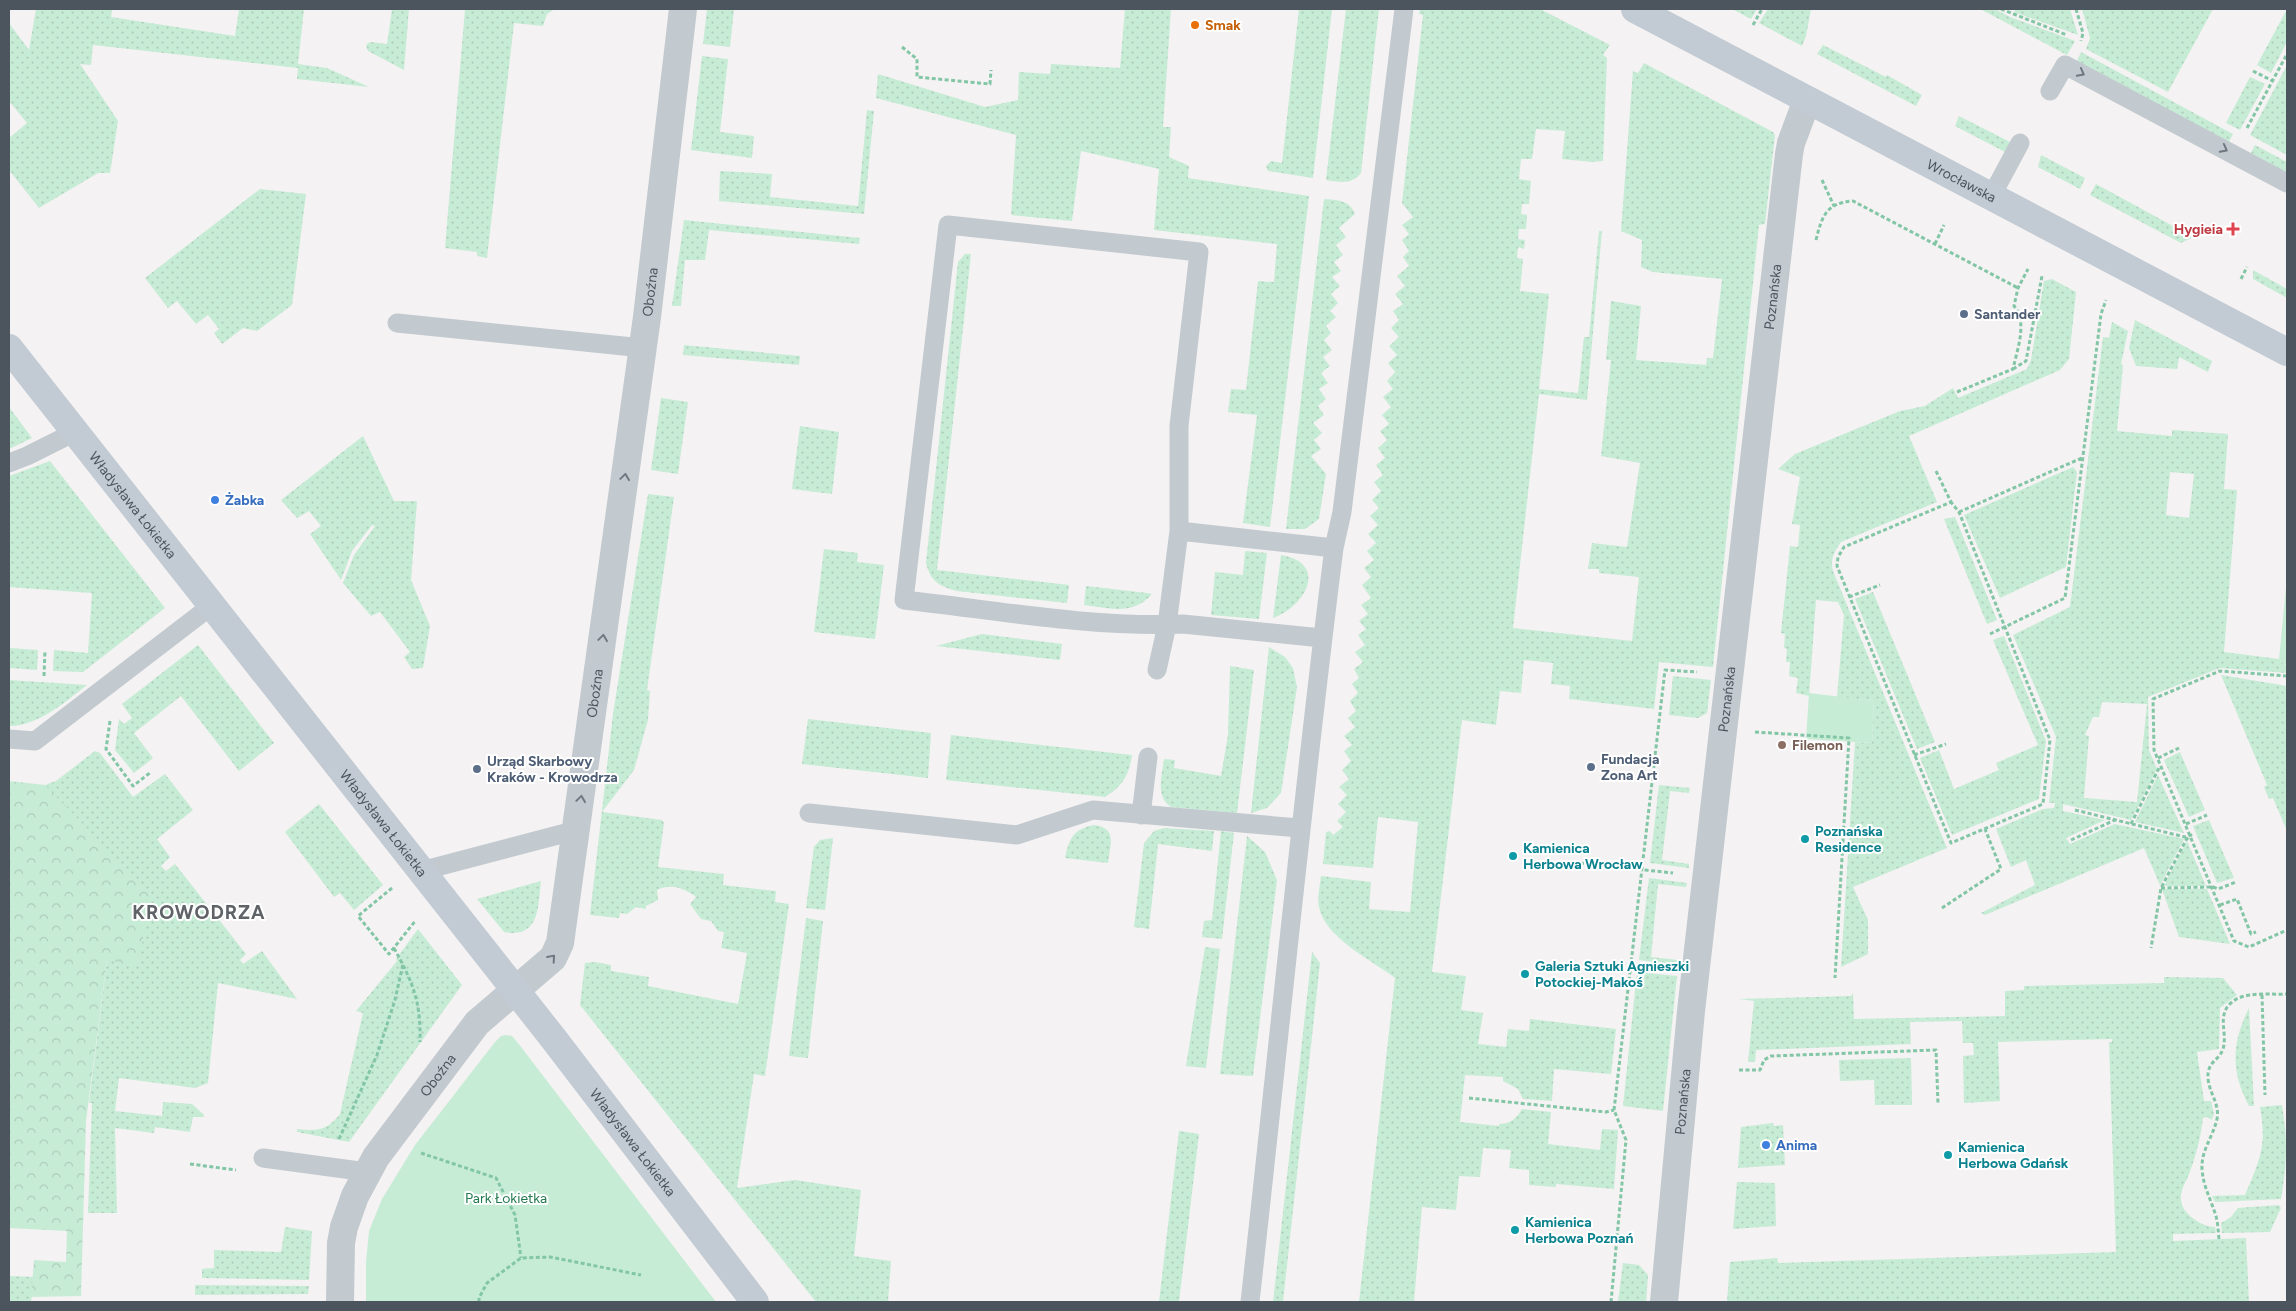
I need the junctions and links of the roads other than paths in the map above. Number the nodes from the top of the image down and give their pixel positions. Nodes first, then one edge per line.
1 (683, 9) edge
2 (1404, 9) edge
3 (1635, 9) edge
4 (2050, 91) dead end
5 (1807, 100) junction
6 (2020, 143) dead end
7 (2287, 183) edge
8 (1991, 197) junction
9 (397, 323) dead end
10 (9, 348) edge
11 (643, 348) junction
12 (2287, 352) edge
13 (74, 432) junction
14 (9, 463) edge
15 (1179, 531) junction
16 (1334, 548) junction
17 (211, 606) junction
18 (1167, 625) junction
19 (1322, 638) junction
20 (1157, 670) dead end
21 (9, 739) edge
22 (1148, 757) dead end
23 (809, 813) dead end
24 (1141, 815) junction
25 (1299, 828) junction
26 (577, 830) junction
27 (421, 871) junction
28 (515, 990) junction
29 (263, 1158) dead end
30 (367, 1172) junction
31 (340, 1302) edge
32 (755, 1302) edge
33 (1250, 1302) edge
34 (1664, 1302) edge

1 - 11 street, Oboźna
2 - 16 lane
3 - 5 street, Wrocławska
4 -> 7 lane
5 - 8 street, Wrocławska
5 - 34 street, Poznańska
6 - 8 lane
8 - 12 street, Wrocławska
9 - 11 lane
10 - 13 street, Władysława Łokietka
26 -> 11 street, Oboźna
13 - 14 lane
13 - 17 street, Władysława Łokietka
15 - 16 lane
15 - 18 lane
15 - 18 lane
16 - 19 lane
17 - 21 lane
17 - 27 street, Władysława Łokietka
18 - 19 lane
18 - 20 lane
19 - 25 lane
22 - 24 lane
23 - 24 lane
24 - 25 lane
25 - 33 lane
26 - 27 lane
28 -> 26 street, Oboźna
27 - 28 street, Władysława Łokietka
28 - 30 street, Oboźna
28 - 32 street, Władysława Łokietka
29 - 30 lane
30 - 31 street, Oboźna

